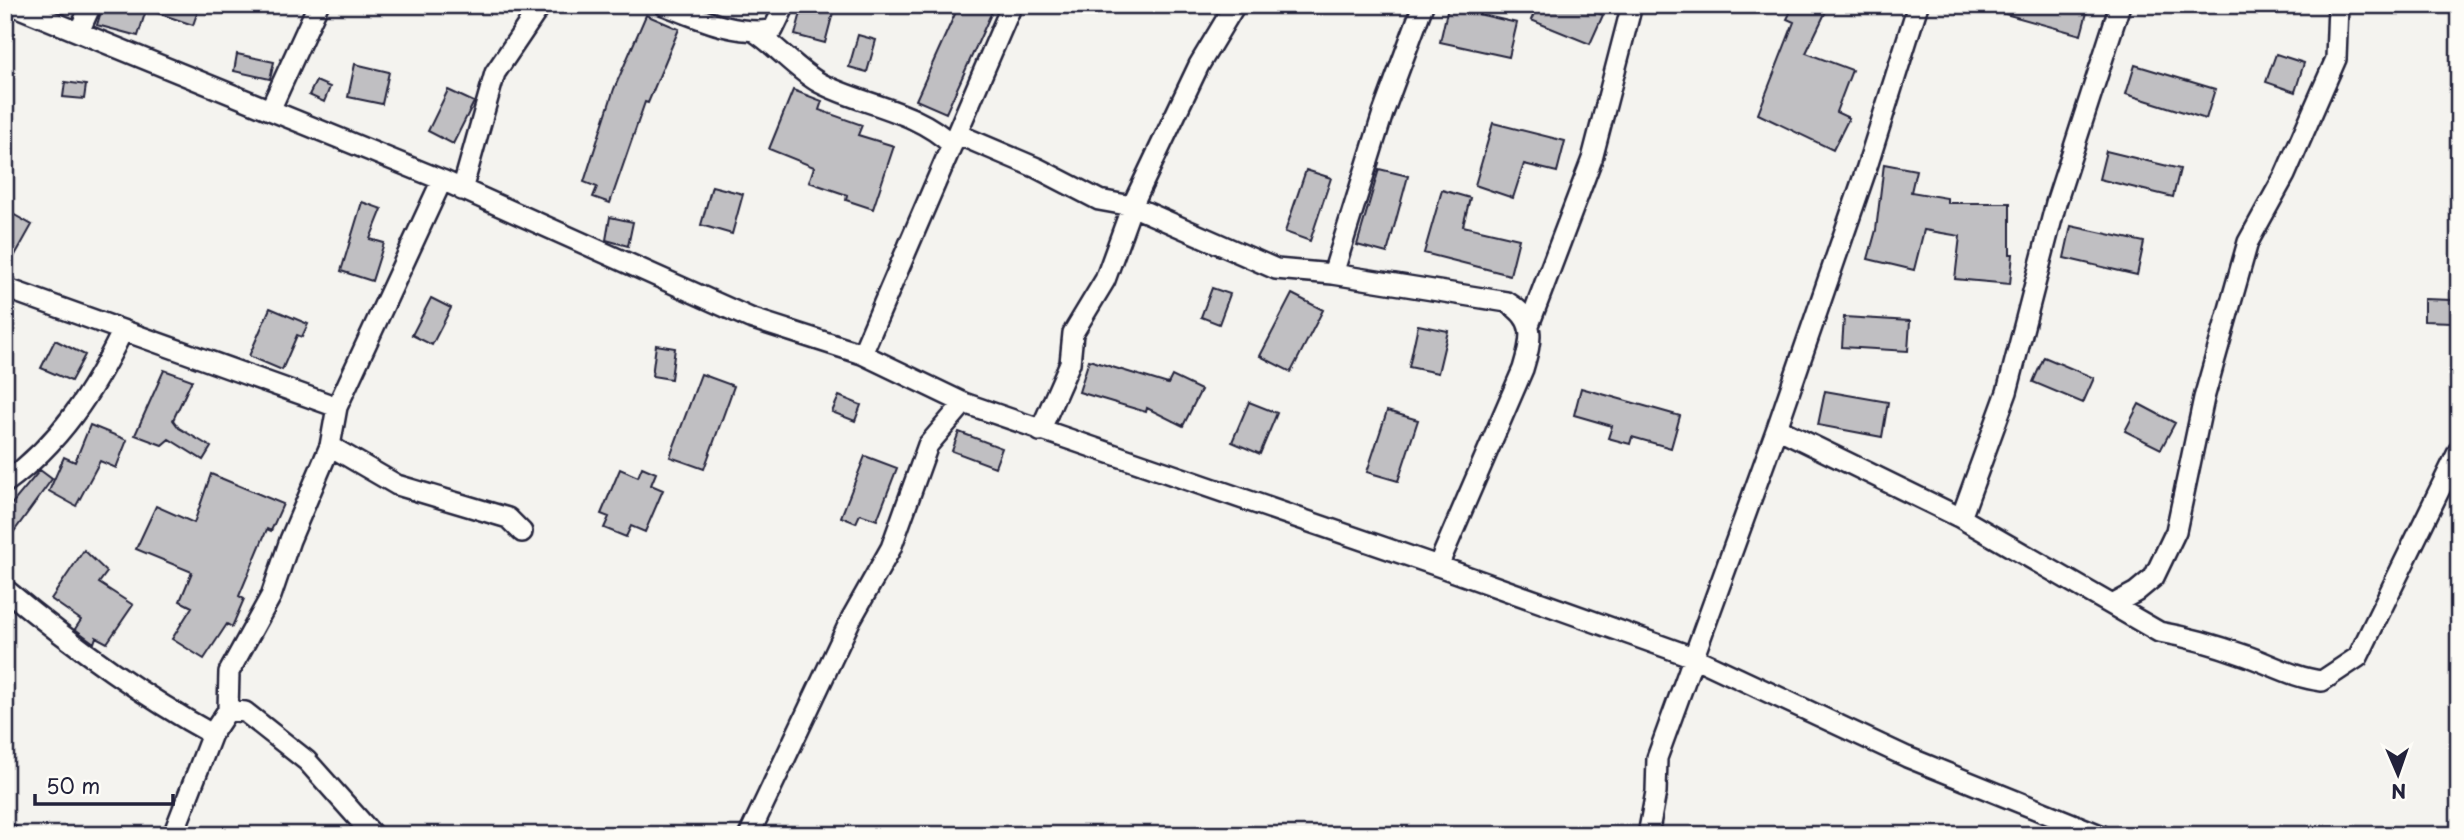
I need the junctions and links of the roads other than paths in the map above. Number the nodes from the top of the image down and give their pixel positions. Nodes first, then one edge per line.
1 (12, 5) edge
2 (91, 5) edge
3 (318, 5) edge
4 (541, 5) edge
5 (664, 5) edge
6 (785, 5) edge
7 (1012, 5) edge
8 (1235, 5) edge
9 (1423, 5) edge
10 (1632, 5) edge
11 (1918, 5) edge
12 (2120, 5) edge
13 (2338, 5) edge
14 (79, 32) junction
15 (755, 32) junction
16 (270, 110) junction
17 (955, 139) junction
18 (442, 180) junction
19 (462, 190) junction
20 (1132, 206) junction
21 (1333, 274) junction
22 (5, 288) edge
23 (1530, 325) junction
24 (122, 332) junction
25 (862, 354) junction
26 (964, 403) junction
27 (337, 407) junction
28 (1777, 428) junction
29 (1040, 430) junction
30 (330, 446) junction
31 (2459, 450) edge
32 (5, 483) edge
33 (1961, 519) junction
34 (522, 532) dead end
35 (1438, 566) junction
36 (5, 589) edge
37 (2114, 604) junction
38 (1693, 657) junction
39 (228, 710) junction
40 (212, 734) junction
41 (173, 835) edge
42 (373, 835) edge
43 (749, 835) edge
44 (1648, 835) edge
45 (2100, 835) edge

1 - 14 street
2 - 14 street
3 - 16 street
4 - 19 street
5 - 15 street
6 - 15 street
7 - 17 street
8 - 20 street
9 - 21 street
10 - 23 street
11 - 28 street
12 - 33 street
13 - 37 street
14 - 16 street
15 - 17 street
16 - 18 street
17 - 20 street
17 - 25 street
18 - 19 street
18 - 27 street
19 - 25 street
20 - 21 street
20 - 29 street
21 - 23 street
22 - 24 street
23 - 35 street
24 - 27 street
24 - 32 street
25 - 26 street
26 - 29 street
26 - 43 street
27 - 30 street
28 - 33 street
28 - 38 street
29 - 35 street
30 - 34 street
30 - 39 street
31 - 37 street
33 - 37 street
35 - 38 street
36 - 40 street
38 - 44 street
38 - 45 street
39 - 40 street
39 - 42 street
40 - 41 street

